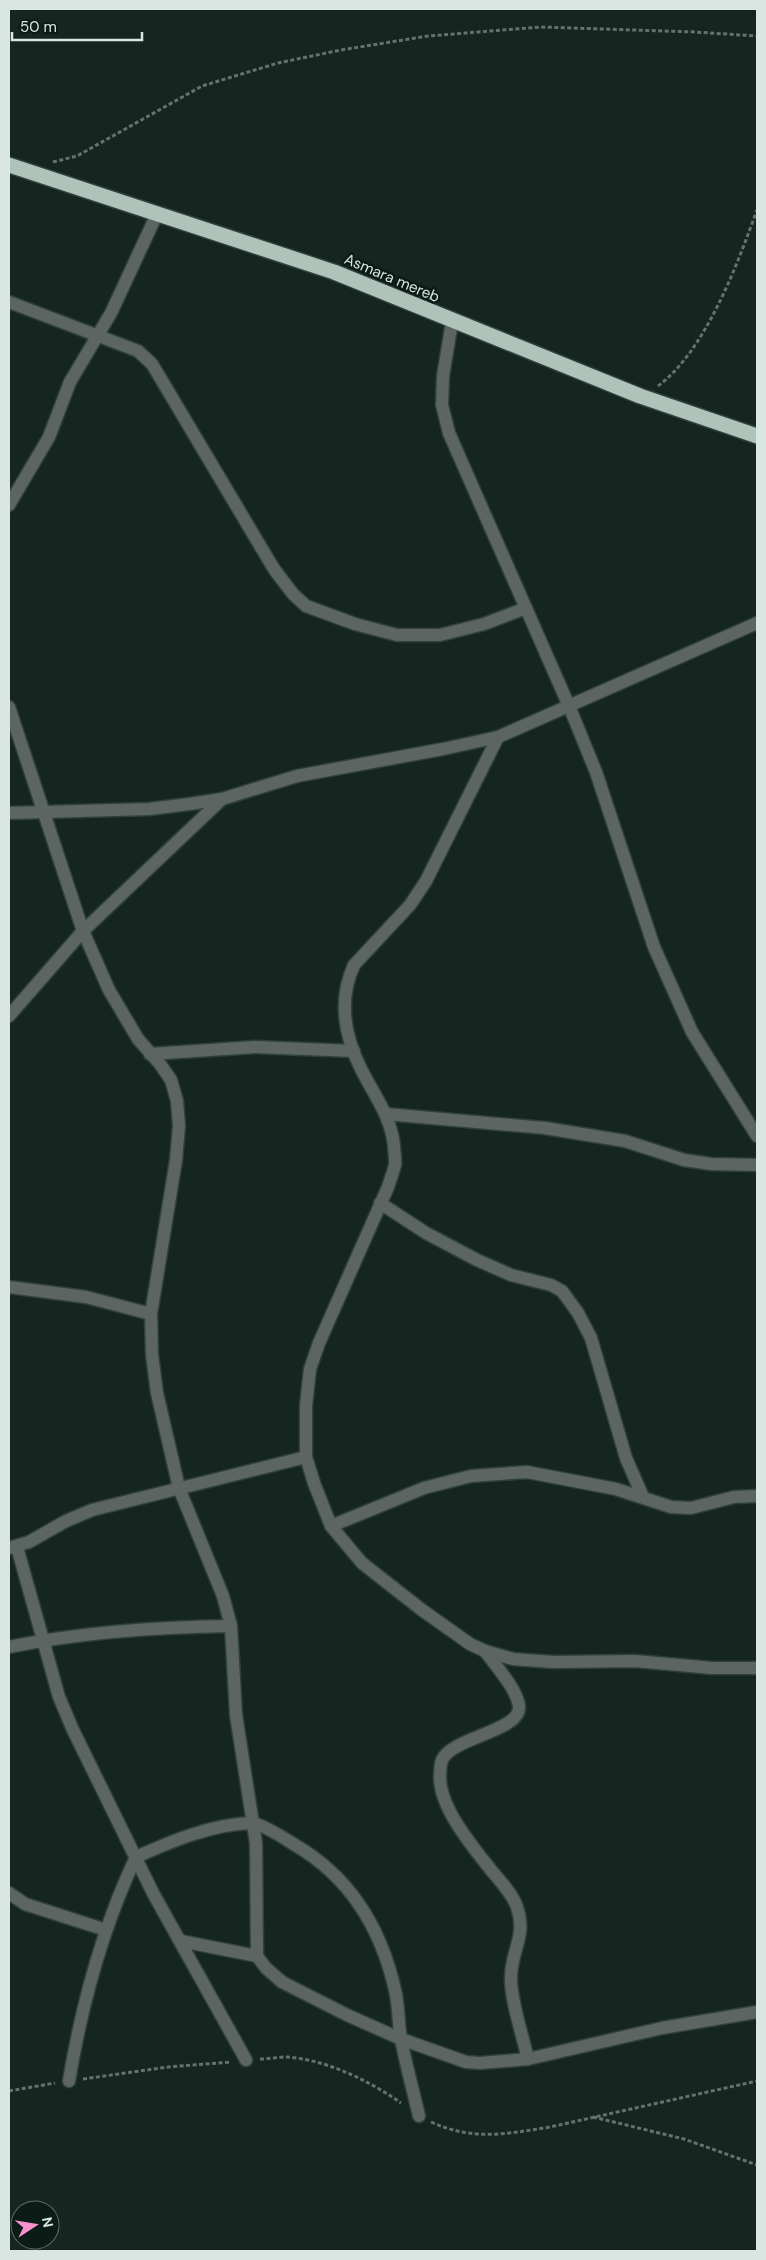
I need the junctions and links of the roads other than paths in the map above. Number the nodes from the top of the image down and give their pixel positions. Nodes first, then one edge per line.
1 (9, 165) edge
2 (157, 214) junction
3 (9, 302) edge
4 (452, 322) junction
5 (99, 335) junction
6 (757, 436) edge
7 (9, 505) edge
8 (526, 608) junction
9 (757, 624) edge
10 (570, 706) junction
11 (9, 707) edge
12 (498, 737) junction
13 (222, 799) junction
14 (45, 811) junction
15 (9, 814) edge
16 (83, 931) junction
17 (9, 1016) edge
18 (354, 1051) junction
19 (150, 1054) junction
20 (386, 1114) junction
21 (757, 1136) edge
22 (757, 1165) edge
23 (380, 1203) junction
24 (9, 1287) edge
25 (151, 1314) junction
26 (306, 1457) junction
27 (178, 1488) junction
28 (757, 1496) edge
29 (643, 1498) junction
30 (330, 1526) junction
31 (13, 1548) edge
32 (232, 1626) junction
33 (44, 1640) junction
34 (9, 1647) edge
35 (485, 1651) junction
36 (757, 1668) edge
37 (254, 1823) junction
38 (136, 1857) junction
39 (9, 1893) edge
40 (106, 1930) junction
41 (181, 1941) junction
42 (256, 1956) junction
43 (757, 2012) edge
44 (401, 2038) junction
45 (528, 2059) junction
46 (246, 2060) road end
47 (69, 2081) road end
48 (419, 2116) road end

1 - 2 highway, Asmara mereb
2 - 4 highway, Asmara mereb
2 - 5 street
3 - 5 street
4 - 6 highway, Asmara mereb
4 - 8 street
5 - 7 street
5 - 8 street
8 - 10 street
9 - 10 street
10 - 12 street
10 - 21 street
11 - 14 street
12 - 13 street
12 - 18 street
13 - 14 street
13 - 16 street
14 - 15 street
14 - 16 street
16 - 17 street
16 - 19 street
18 - 19 street
18 - 20 street
19 - 25 street
20 - 22 street
20 - 23 street
23 - 26 street
23 - 29 street
24 - 25 street
25 - 27 street
26 - 27 street
26 - 30 street
27 - 31 street
27 - 32 street
28 - 29 street
29 - 30 street
30 - 35 street
31 - 33 street
32 - 33 street
32 - 37 street
33 - 34 street
33 - 38 street
35 - 36 street
35 - 45 street
37 - 38 street
37 - 42 street
37 - 44 street
38 - 40 street
38 - 41 street
39 - 40 street
40 - 47 street
41 - 42 street
41 - 46 street
42 - 44 street
43 - 45 street
44 - 45 street
44 - 48 street

